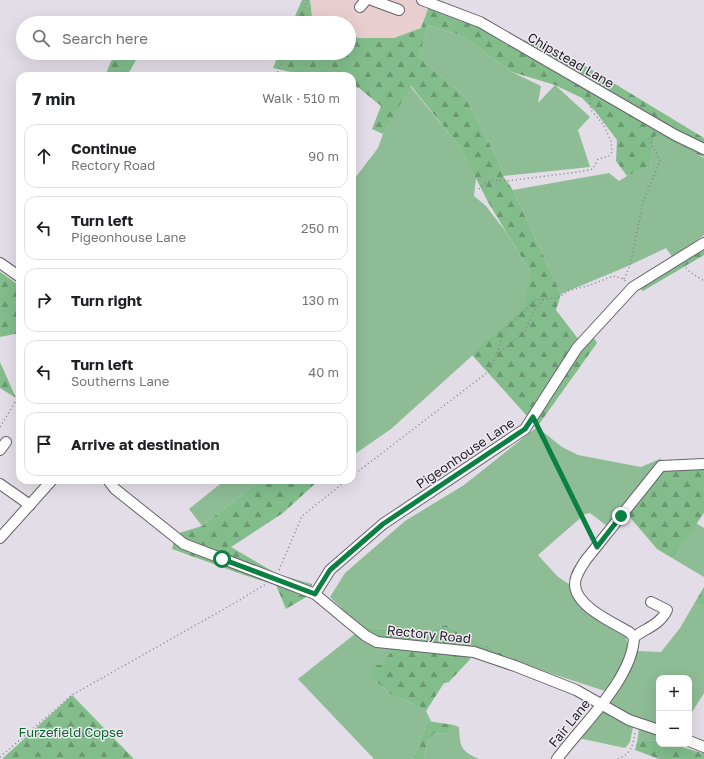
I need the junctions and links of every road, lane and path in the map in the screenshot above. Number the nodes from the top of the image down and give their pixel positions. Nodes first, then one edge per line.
1 (307, 0) edge
2 (372, 0) edge
3 (422, 0) edge
4 (399, 10) dead end
5 (301, 16) edge
6 (282, 60) edge
7 (278, 72) edge
8 (589, 86) junction
9 (668, 131) junction
10 (704, 150) edge
11 (479, 189) dead end
12 (704, 243) edge
13 (678, 259) junction
14 (0, 263) edge
15 (16, 274) edge
16 (624, 279) junction
17 (704, 280) edge
18 (633, 287) junction
19 (544, 299) junction
20 (497, 354) junction
21 (16, 401) edge
22 (533, 417) junction
23 (0, 427) edge
24 (704, 464) edge
25 (356, 473) edge
26 (0, 484) edge
27 (48, 484) edge
28 (111, 484) edge
29 (342, 484) edge
30 (30, 505) junction
31 (0, 538) edge
32 (597, 547) junction
33 (274, 579) junction
34 (315, 594) junction
35 (651, 602) dead end
36 (634, 638) junction
37 (602, 704) junction
38 (637, 723) junction
39 (656, 729) edge
40 (692, 742) edge
41 (704, 747) edge
42 (0, 757) edge
43 (557, 759) edge
44 (618, 759) edge

1 - 5 path
2 - 4 street
3 - 8 street, Chipstead Lane
6 - 7 path
8 - 9 street, Chipstead Lane
8 - 11 path
9 - 10 street, Chipstead Lane
9 - 16 path
12 - 13 street, Pigeonhouse Lane
13 - 17 path
13 - 18 street, Pigeonhouse Lane
14 - 15 street
16 - 18 path
16 - 19 path
18 - 22 street, Pigeonhouse Lane
19 - 20 path
19 - 20 path
20 - 25 path
21 - 23 path
22 - 32 path
22 - 34 street, Pigeonhouse Lane
24 - 32 street
26 - 30 street
27 - 30 street
28 - 33 street, Rectory Road
29 - 33 path
30 - 31 street
32 - 36 street
33 - 34 street, Rectory Road
33 - 42 path
34 - 37 street, Rectory Road
35 - 36 street
36 - 37 street, Fair Lane
37 - 38 street, Rectory Road
37 - 43 street, Fair Lane
38 - 39 street, Rectory Road
38 - 44 path
40 - 41 street

